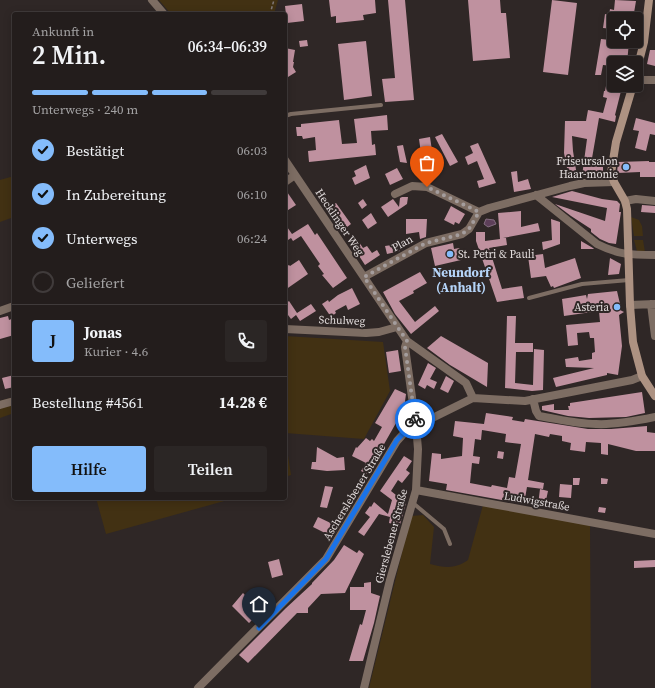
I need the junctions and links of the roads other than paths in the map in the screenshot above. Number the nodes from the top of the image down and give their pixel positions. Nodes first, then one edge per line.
1 (152, 0) edge
2 (649, 0) edge
3 (162, 12) edge
4 (640, 56) edge
5 (643, 80) edge
6 (655, 80) edge
7 (631, 92) edge
8 (381, 105) dead end
9 (287, 115) edge
10 (287, 163) edge
11 (295, 175) junction
12 (287, 181) edge
13 (614, 182) junction
14 (395, 194) dead end
15 (536, 195) junction
16 (655, 201) edge
17 (625, 202) junction
18 (479, 212) junction
19 (629, 255) junction
20 (655, 255) edge
21 (364, 277) junction
22 (630, 280) junction
23 (529, 298) dead end
24 (653, 304) edge
25 (630, 305) junction
26 (12, 307) edge
27 (0, 311) edge
28 (397, 327) junction
29 (287, 329) edge
30 (655, 336) edge
31 (407, 341) junction
32 (642, 376) junction
33 (655, 396) edge
34 (473, 398) junction
35 (533, 399) junction
36 (12, 402) edge
37 (0, 405) edge
38 (655, 417) edge
39 (416, 426) junction
40 (416, 490) junction
41 (413, 503) junction
42 (655, 534) edge
43 (450, 544) dead end
44 (198, 688) edge
45 (364, 688) edge

1 - 3 street
2 - 4 main road
5 - 6 street
7 - 13 main road
8 - 9 lane
10 - 11 street, Hecklinger Weg
11 - 12 street
11 - 21 street, Hecklinger Weg
13 - 15 street
13 - 17 main road
14 - 18 street
15 - 18 street
15 - 19 street
16 - 17 street
17 - 19 main road
18 - 21 street, Plan
19 - 20 street
19 - 22 main road
21 - 28 street, Hecklinger Weg
22 - 23 lane
22 - 25 main road
24 - 25 street
24 - 30 street
25 - 32 main road
26 - 27 street
28 - 29 street, Schulweg
28 - 31 street, Hecklinger Weg
31 - 34 street, Hecklinger Weg
31 - 39 street, Gierslebener Straße
32 - 33 main road
32 - 35 street
34 - 35 street
34 - 39 street, Ascherslebener Straße
35 - 38 street
36 - 37 street
39 - 40 street, Gierslebener Straße
39 - 44 street, Ascherslebener Straße
40 - 41 street, Gierslebener Straße
40 - 42 street, Ludwigstraße
41 - 43 lane
41 - 45 street, Gierslebener Straße

